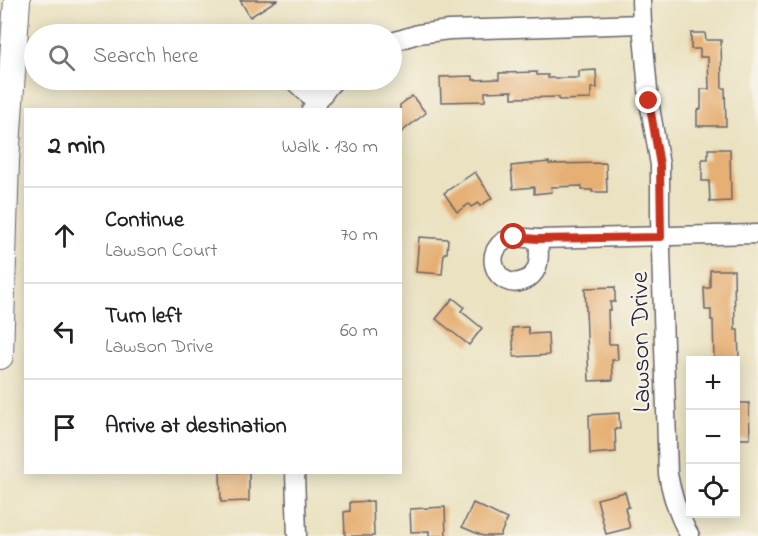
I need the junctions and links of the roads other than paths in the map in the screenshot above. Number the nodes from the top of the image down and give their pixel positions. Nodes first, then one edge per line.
1 (17, 0) edge
2 (641, 0) edge
3 (642, 24) junction
4 (402, 39) edge
5 (301, 90) edge
6 (327, 90) edge
7 (314, 106) edge
8 (758, 234) edge
9 (661, 237) junction
10 (538, 239) dead end
11 (0, 356) edge
12 (295, 474) edge
13 (297, 536) edge
14 (690, 536) edge

1 - 11 highway
2 - 3 street, Lawson Drive
3 - 4 street
3 - 9 street, Lawson Drive
5 - 7 street
6 - 7 street
8 - 9 street
9 - 10 street
9 - 14 street, Lawson Drive
12 - 13 street

